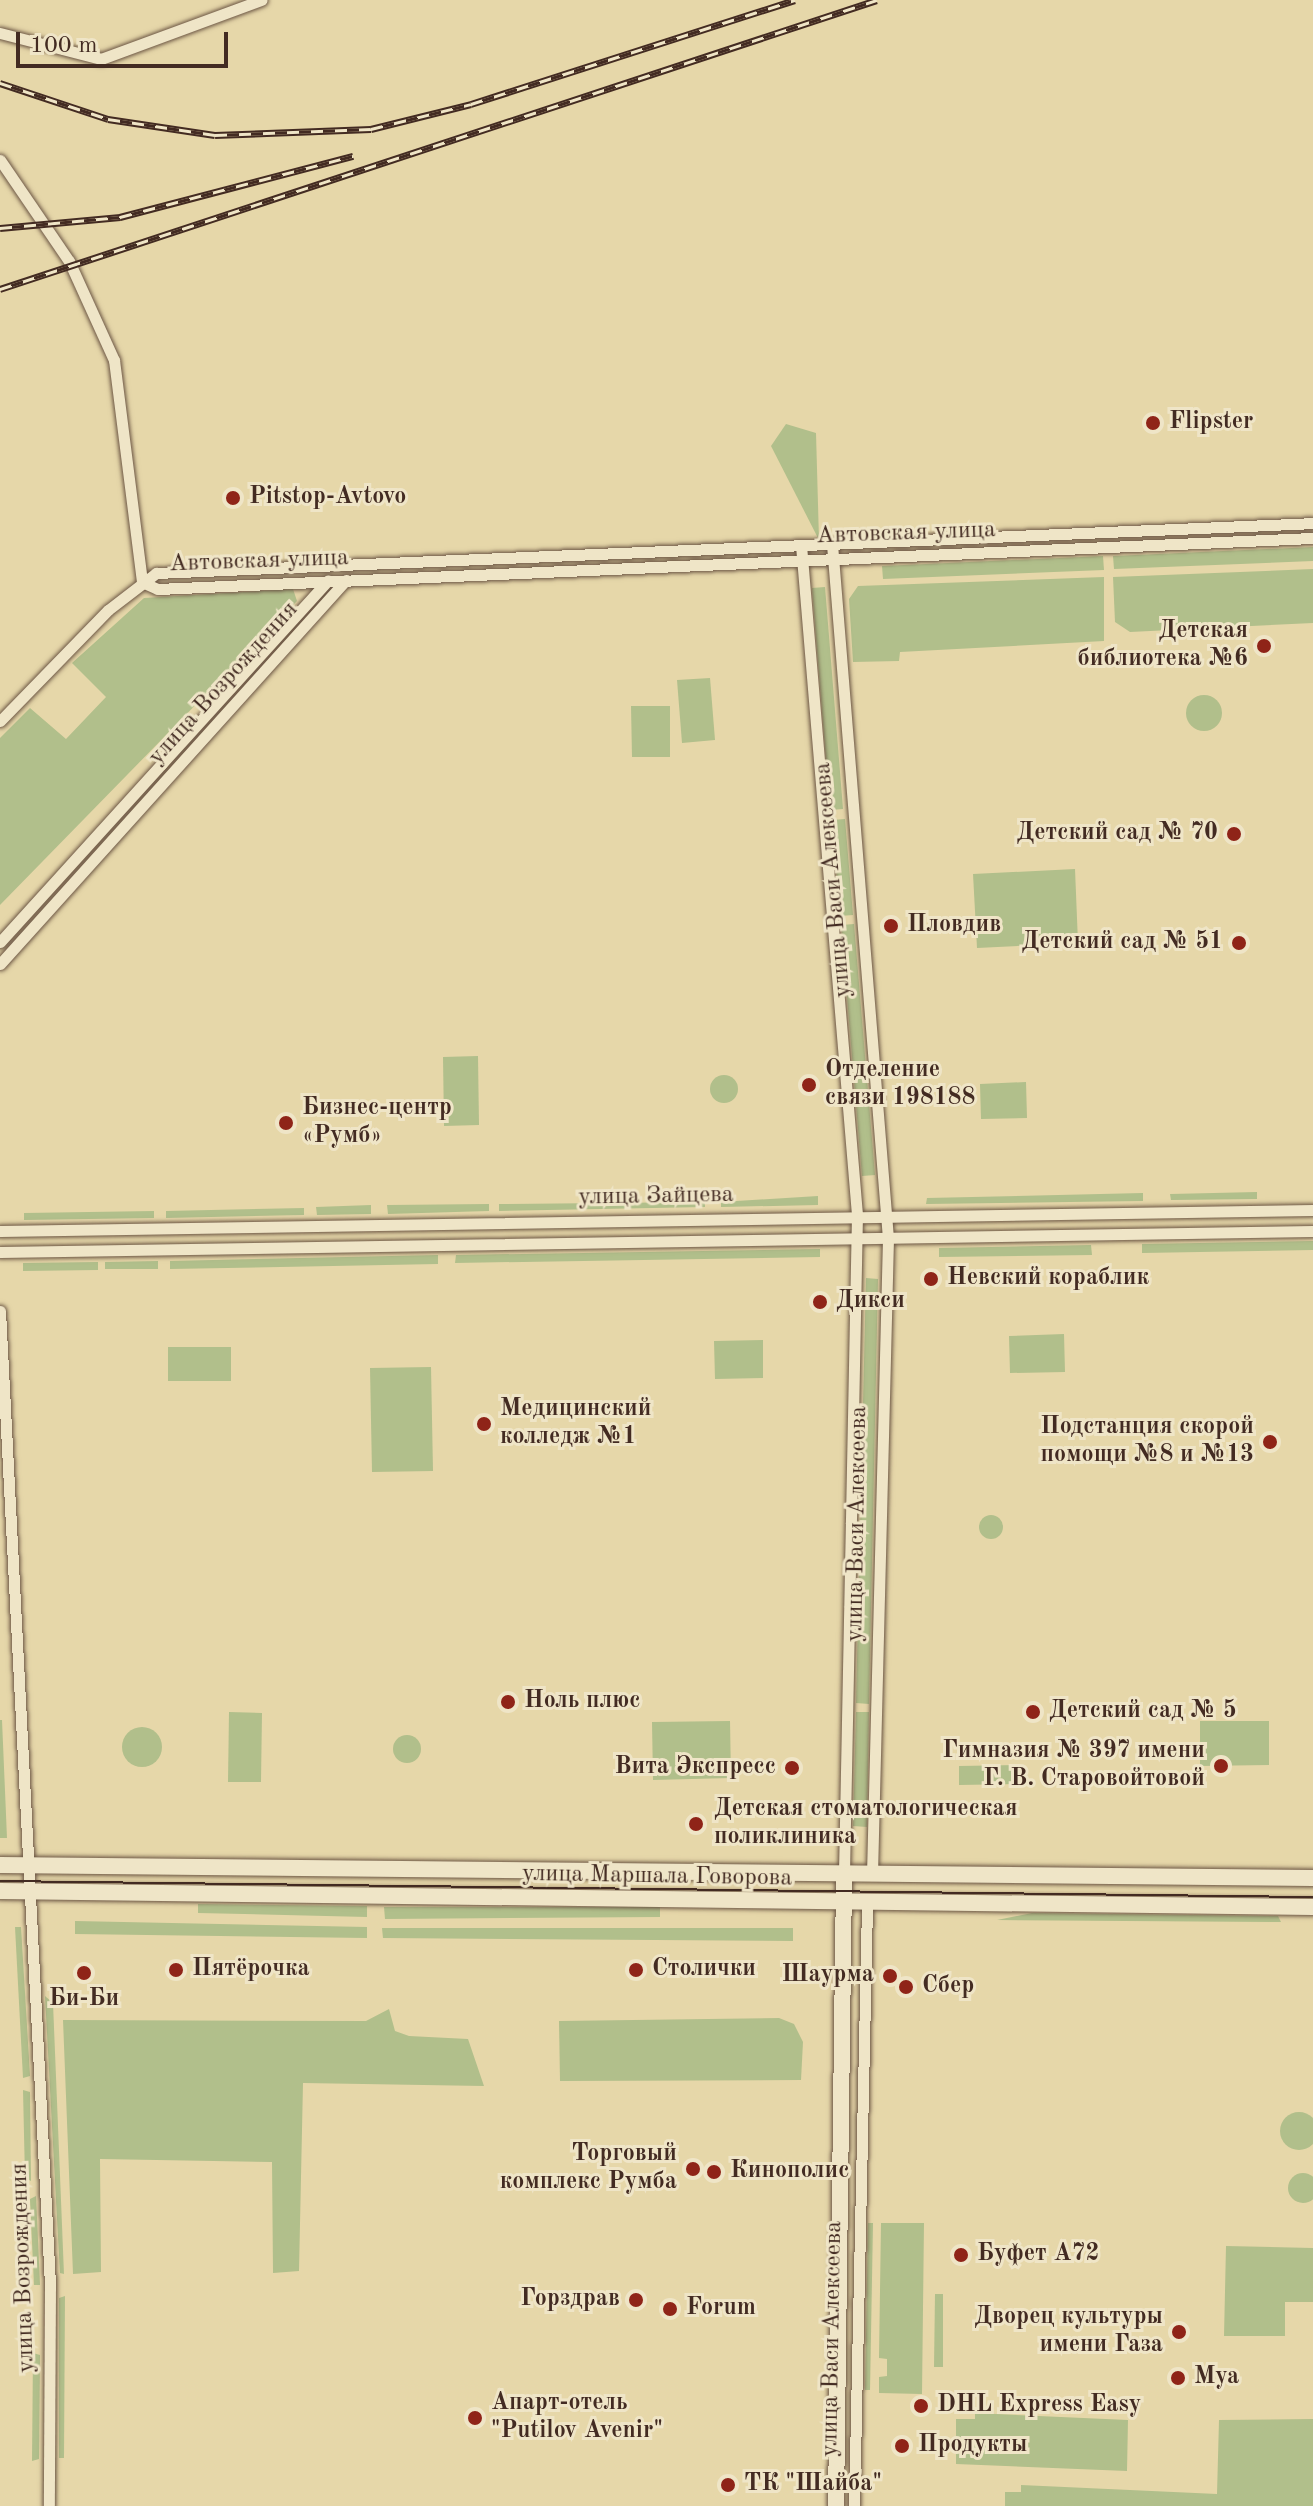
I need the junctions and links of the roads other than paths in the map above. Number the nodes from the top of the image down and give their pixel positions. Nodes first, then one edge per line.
1 (261, 0) edge
2 (0, 33) edge
3 (0, 160) edge
4 (1313, 523) edge
5 (1313, 538) edge
6 (832, 544) junction
7 (801, 545) junction
8 (833, 559) junction
9 (802, 561) junction
10 (352, 564) junction
11 (327, 581) junction
12 (346, 581) junction
13 (142, 582) junction
14 (0, 721) edge
15 (0, 942) edge
16 (0, 964) edge
17 (1313, 1210) edge
18 (857, 1214) junction
19 (887, 1214) junction
20 (0, 1231) edge
21 (1313, 1231) edge
22 (857, 1238) junction
23 (888, 1238) junction
24 (0, 1252) edge
25 (0, 1311) edge
26 (0, 1865) edge
27 (26, 1865) junction
28 (844, 1875) junction
29 (872, 1875) junction
30 (1313, 1878) edge
31 (0, 1891) edge
32 (30, 1891) junction
33 (849, 1903) junction
34 (867, 1903) junction
35 (1313, 1907) edge
36 (49, 2506) edge
37 (836, 2506) edge
38 (854, 2506) edge

1 - 2 street
3 - 13 street
4 - 6 street, Автовская улица
5 - 8 street, Автовская улица
6 - 7 street, Автовская улица
6 - 8 street, улица Васи Алексеева
7 - 9 street, улица Васи Алексеева
7 - 10 street, Автовская улица
8 - 9 street, Автовская улица
8 - 19 street, улица Васи Алексеева
9 - 12 street, Автовская улица
9 - 18 street, улица Васи Алексеева
10 - 11 street, улица Возрождения
10 - 12 street, улица Возрождения
10 - 13 street, Автовская улица
11 - 12 street, Автовская улица
11 - 13 street, Автовская улица
11 - 15 street, улица Возрождения
12 - 16 street, улица Возрождения
13 - 14 street
17 - 19 street, улица Зайцева
18 - 19 street, улица Зайцева
18 - 20 street, улица Зайцева
18 - 22 street, улица Васи Алексеева
19 - 23 street, улица Васи Алексеева
21 - 23 street, улица Зайцева
22 - 23 street, улица Зайцева
22 - 24 street, улица Зайцева
22 - 28 street, улица Васи Алексеева
23 - 29 street, улица Васи Алексеева
25 - 27 street, улица Возрождения
26 - 27 main road, улица Маршала Говорова
27 - 28 main road, улица Маршала Говорова
27 - 32 street, улица Возрождения
28 - 29 main road, улица Маршала Говорова
28 - 33 main road, улица Васи Алексеева
29 - 30 main road, улица Маршала Говорова
29 - 34 main road, улица Васи Алексеева
31 - 32 main road, улица Маршала Говорова
32 - 33 main road, улица Маршала Говорова
32 - 36 street, улица Возрождения
33 - 34 main road, улица Маршала Говорова
33 - 37 main road, улица Васи Алексеева
34 - 35 main road, улица Маршала Говорова
34 - 38 street, улица Васи Алексеева

